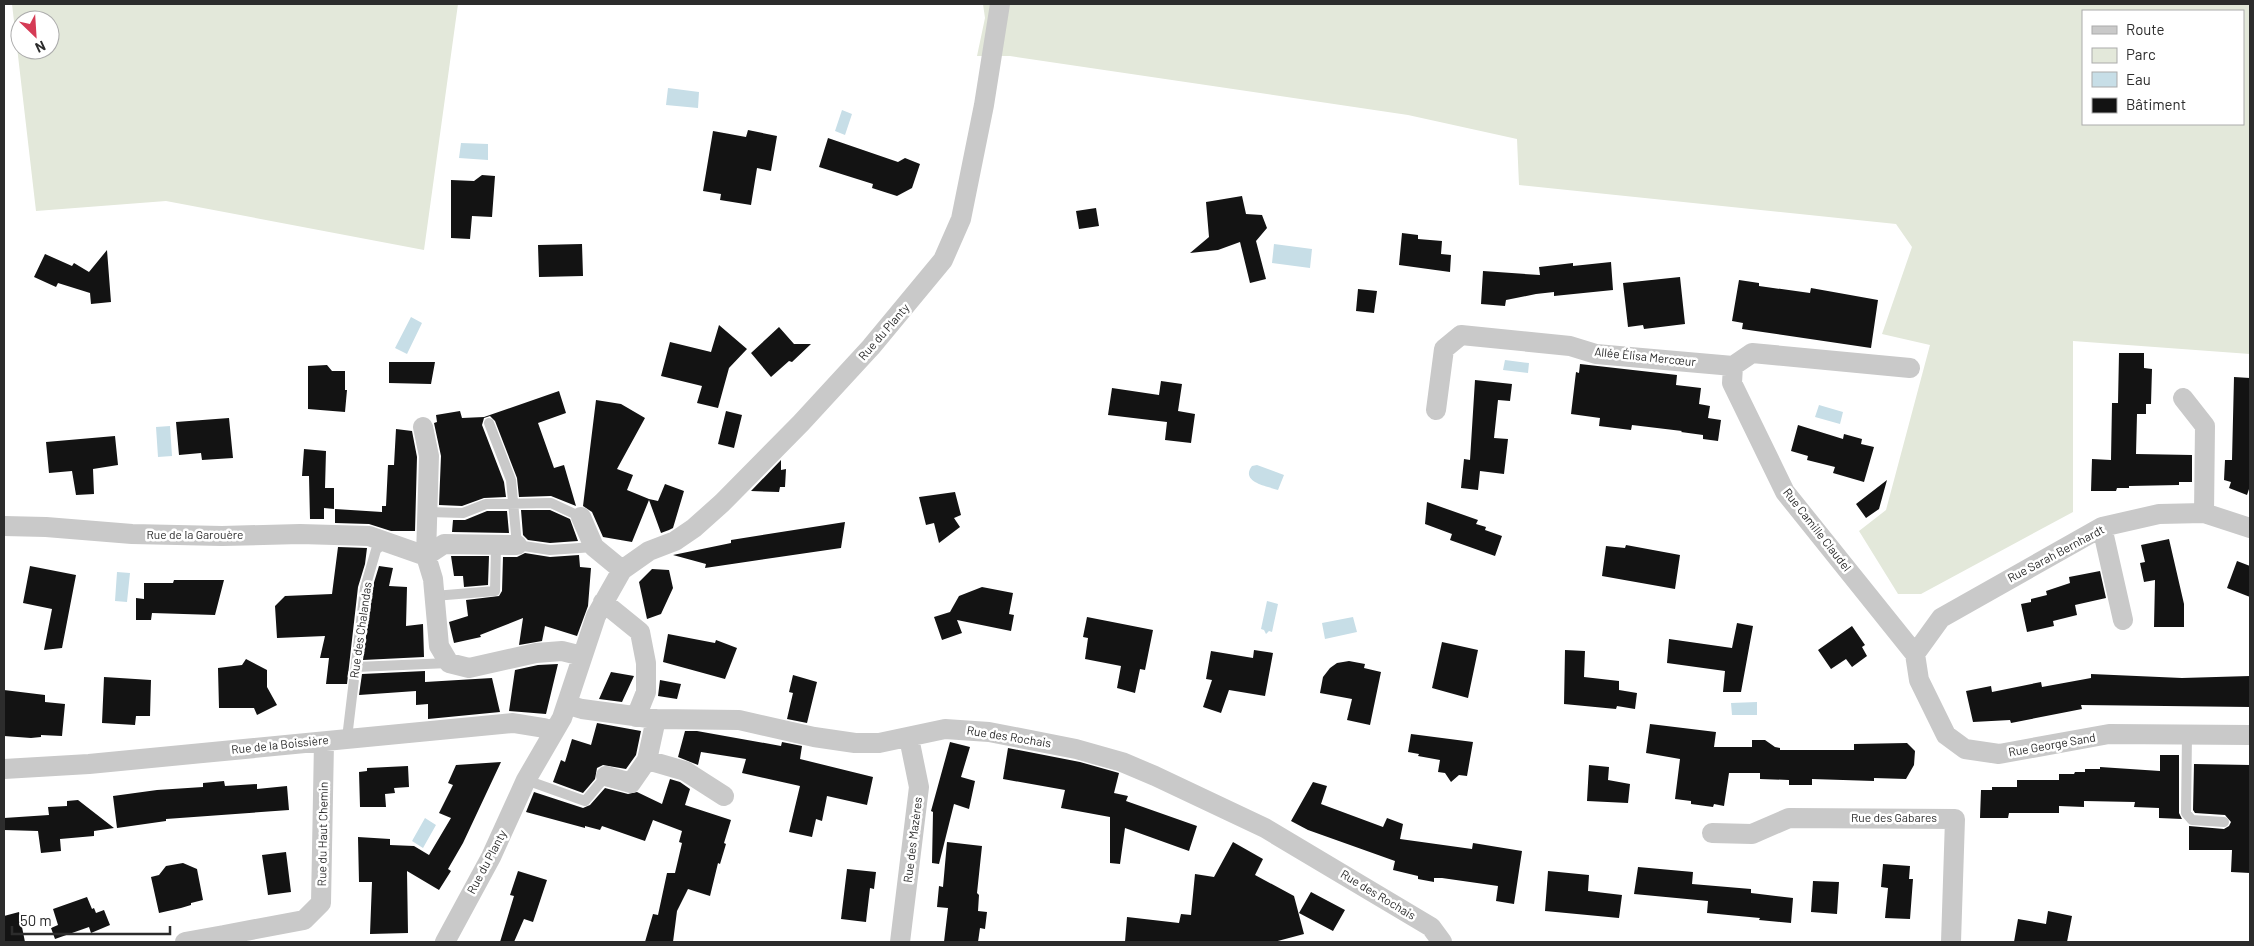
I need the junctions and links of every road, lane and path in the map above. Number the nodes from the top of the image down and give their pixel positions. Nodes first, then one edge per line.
1 (1000, 4) edge
2 (1733, 366) junction
3 (1910, 368) dead end
4 (2183, 398) dead end
5 (1436, 410) dead end
6 (489, 423) dead end
7 (423, 427) dead end
8 (514, 504) junction
9 (429, 512) junction
10 (2204, 513) junction
11 (580, 517) joint
12 (4, 526) edge
13 (2102, 527) junction
14 (2250, 528) edge
15 (385, 542) junction
16 (496, 545) junction
17 (517, 546) junction
18 (594, 547) junction
19 (426, 556) junction
20 (622, 570) junction
21 (434, 596) junction
22 (603, 602) junction
23 (2123, 620) dead end
24 (1915, 654) junction
25 (582, 656) junction
26 (449, 663) junction
27 (356, 667) junction
28 (568, 705) junction
29 (636, 717) junction
30 (656, 719) junction
31 (554, 732) junction
32 (2250, 734) edge
33 (2188, 735) junction
34 (347, 738) junction
35 (909, 738) junction
36 (324, 742) junction
37 (647, 760) junction
38 (4, 769) edge
39 (606, 776) joint
40 (526, 780) junction
41 (724, 796) dead end
42 (2224, 822) dead end
43 (1712, 833) dead end
44 (224, 938) edge
45 (185, 942) edge
46 (445, 942) edge
47 (900, 942) edge
48 (1442, 942) edge
49 (1951, 942) edge

1 - 20 street, Rue du Planty
2 - 3 street
2 - 5 street, Allée Élisa Mercœur
2 - 24 street, Rue Camille Claudel
4 - 10 street
6 - 8 lane
7 - 9 street
8 - 9 lane
8 - 11 lane
8 - 17 lane
9 - 19 street
10 - 13 street, Rue Sarah Bernhardt
10 - 14 street, Rue Sarah Bernhardt
11 - 18 street
12 - 15 street, Rue de la Garouère
13 - 23 street
13 - 24 street, Rue Sarah Bernhardt
15 - 19 street
15 - 27 lane, Rue des Chalandas
16 - 17 street
16 - 19 street
16 - 21 lane
17 - 18 lane
18 - 20 street
19 - 21 street
20 - 22 street, Rue du Planty
21 - 26 street
22 - 25 street, Rue du Planty
22 - 29 street
24 - 33 street, Rue George Sand
25 - 26 street
25 - 28 street, Rue du Planty
26 - 27 lane
27 - 34 lane, Rue des Chalandas
28 - 29 street
28 - 31 street, Rue du Planty
29 - 30 street
30 - 35 street, Rue des Rochais
30 - 37 street
31 - 34 street, Rue de la Boissière
31 - 40 street, Rue du Planty
32 - 33 street, Rue George Sand
33 - 42 lane
34 - 36 street, Rue de la Boissière
35 - 47 street, Rue des Mazères
35 - 48 street, Rue des Rochais
36 - 38 street, Rue de la Boissière
36 - 44 street, Rue du Haut Chemin
37 - 39 street
37 - 41 street
39 - 40 lane
40 - 46 street, Rue du Planty
43 - 49 street, Rue des Gabares
44 - 45 street, Rue du Haut Chemin

